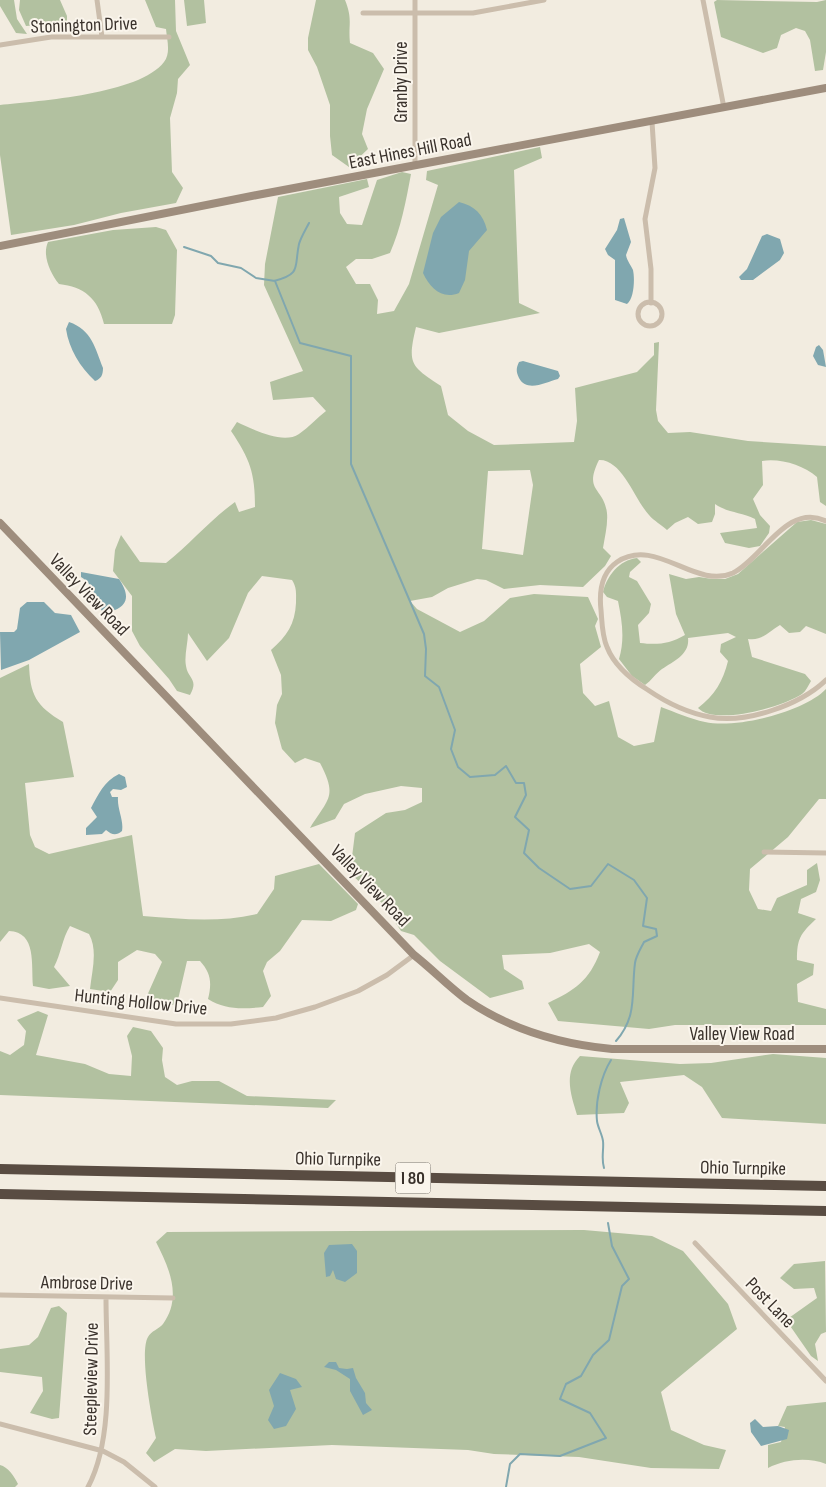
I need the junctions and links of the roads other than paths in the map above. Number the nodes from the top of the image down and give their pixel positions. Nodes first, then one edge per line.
1 (96, 0) edge
2 (415, 0) edge
3 (544, 0) edge
4 (703, 0) edge
5 (363, 13) dead end
6 (416, 14) junction
7 (102, 36) junction
8 (170, 37) dead end
9 (0, 45) edge
10 (826, 88) edge
11 (724, 108) junction
12 (652, 122) junction
13 (415, 165) junction
14 (0, 246) edge
15 (651, 303) junction
16 (826, 521) edge
17 (0, 523) edge
18 (826, 680) edge
19 (764, 852) dead end
20 (826, 853) edge
21 (414, 955) junction
22 (0, 998) edge
23 (826, 1049) edge
24 (0, 1169) edge
25 (826, 1186) edge
26 (0, 1194) edge
27 (826, 1211) edge
28 (695, 1243) dead end
29 (0, 1295) edge
30 (106, 1298) junction
31 (173, 1298) dead end
32 (826, 1381) edge
33 (0, 1424) edge
34 (103, 1451) junction
35 (88, 1487) edge
36 (155, 1487) edge

1 - 7 street
2 - 6 street, Granby Drive
3 - 6 street
4 - 11 street
5 - 6 street
6 - 13 street, Granby Drive
7 - 8 street, Stonington Drive
7 - 9 street, Stonington Drive
10 - 11 main road, East Hines Hill Road
11 - 12 main road, East Hines Hill Road
12 - 13 main road, East Hines Hill Road
12 - 15 street
13 - 14 main road, East Hines Hill Road
15 - 15 street
16 - 18 street
17 - 21 main road, Valley View Road
19 - 20 street
21 - 22 street, Hunting Hollow Drive
21 - 23 main road, Valley View Road
24 - 25 highway, Ohio Turnpike / I 80
26 - 27 highway, I 80
28 - 32 street, Post Lane
29 - 30 street, Ambrose Drive
30 - 31 street, Ambrose Drive
30 - 34 street, Steepleview Drive
33 - 34 street
34 - 35 street, Steepleview Drive
34 - 36 street

